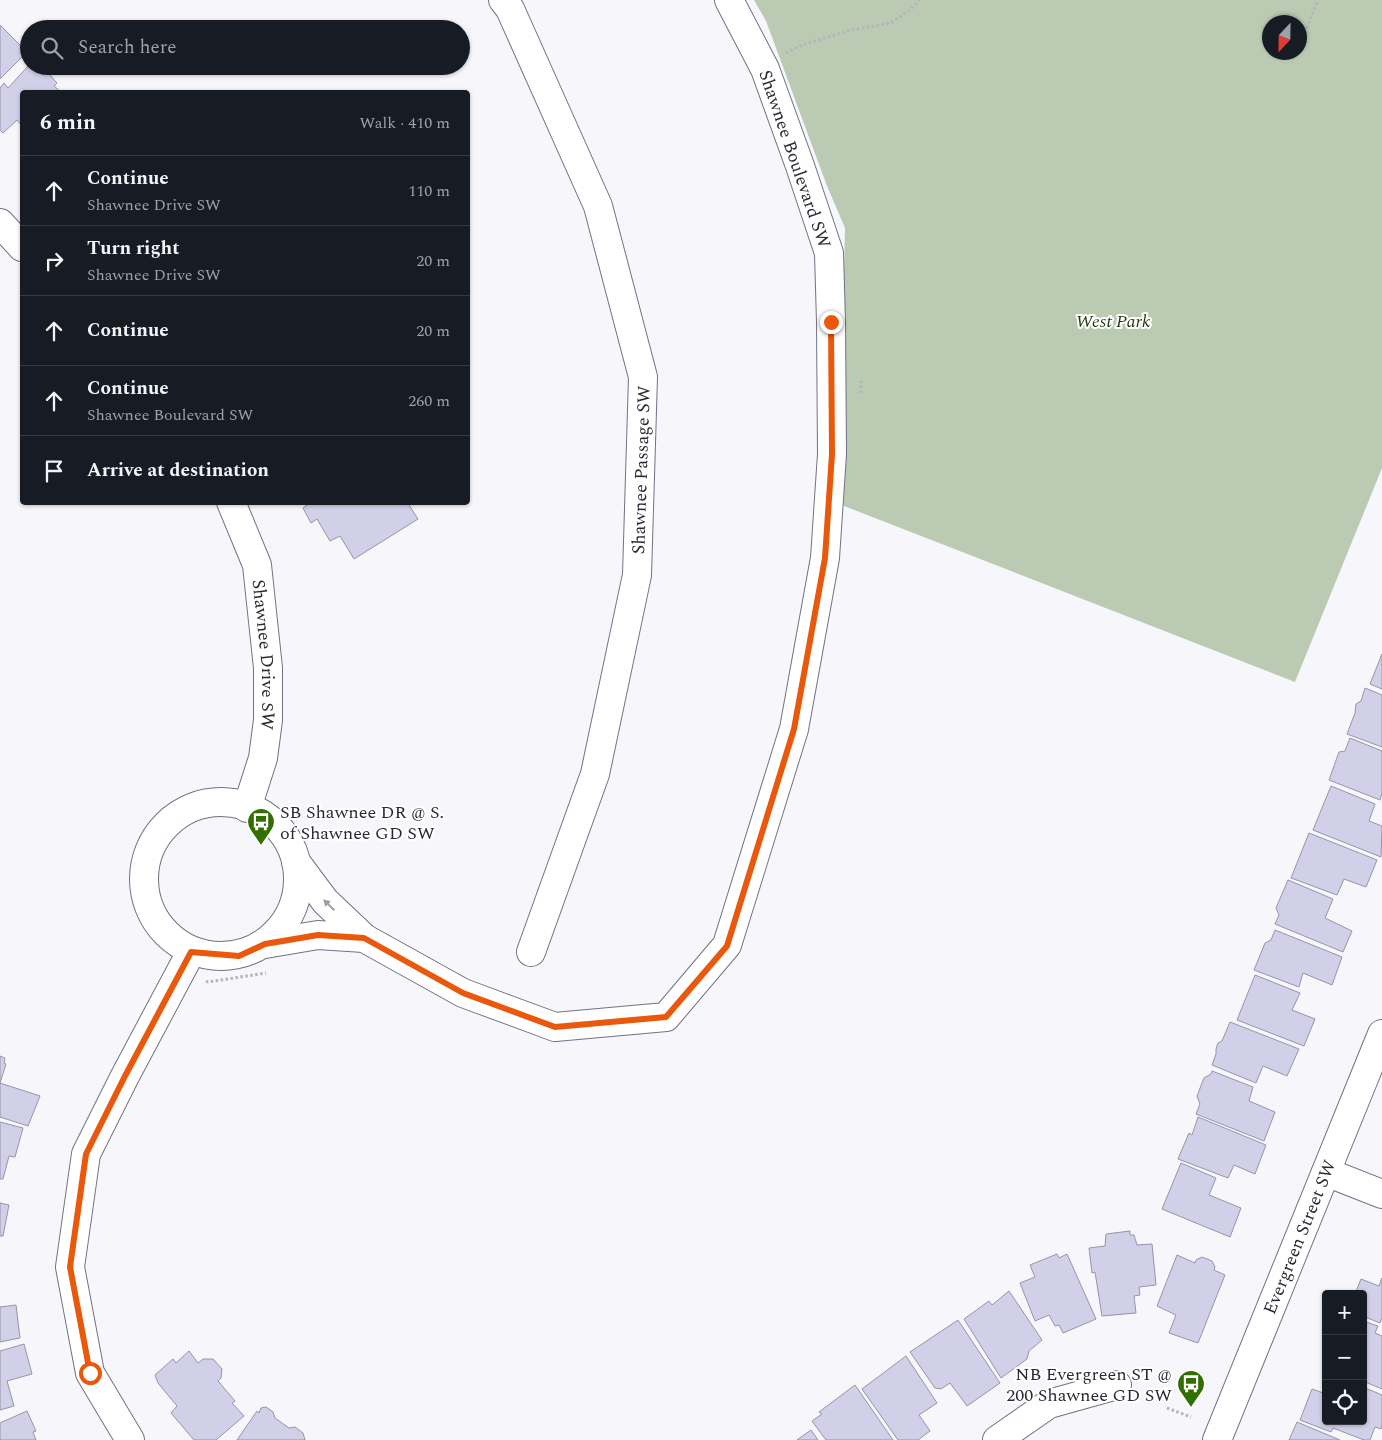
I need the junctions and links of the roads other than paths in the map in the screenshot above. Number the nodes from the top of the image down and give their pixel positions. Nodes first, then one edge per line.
1 (503, 0) edge
2 (729, 0) edge
3 (0, 224) edge
4 (20, 245) edge
5 (232, 505) edge
6 (247, 808) junction
7 (296, 862) junction
8 (364, 938) junction
9 (265, 944) junction
10 (531, 952) dead end
11 (186, 961) junction
12 (1382, 1034) edge
13 (1326, 1172) junction
14 (1382, 1194) edge
15 (1117, 1385) dead end
16 (130, 1440) edge
17 (997, 1440) edge
18 (1217, 1440) edge

1 - 10 street, Shawnee Passage SW
2 - 8 street, Shawnee Boulevard SW
3 - 4 street
5 - 6 street, Shawnee Drive SW
6 - 7 street
6 - 11 street
8 -> 7 street
7 - 9 street
8 - 9 street
9 - 11 street
11 - 16 street
12 - 13 street, Evergreen Street SW
13 - 14 street
13 - 18 street, Evergreen Street SW
15 - 17 street

